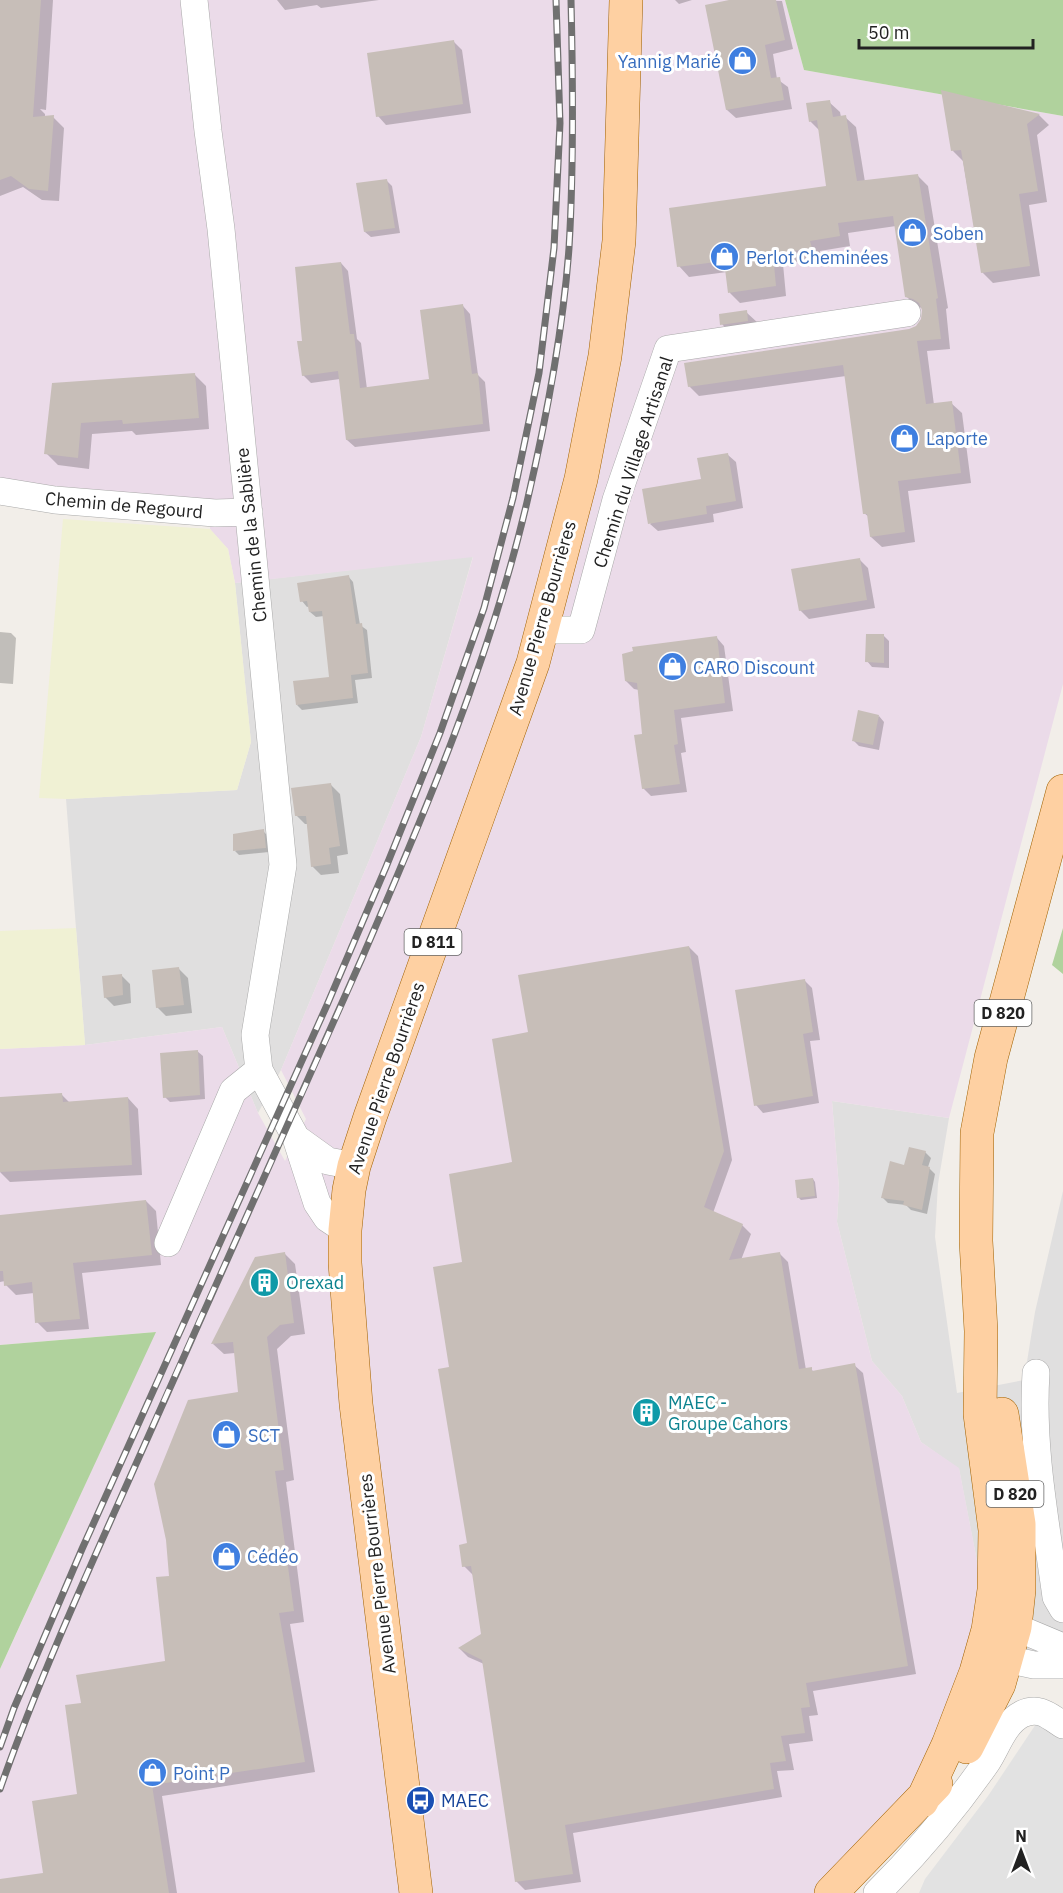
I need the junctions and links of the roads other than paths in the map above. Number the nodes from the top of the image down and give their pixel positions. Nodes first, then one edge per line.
1 (194, 0) edge
2 (626, 0) edge
3 (907, 313) dead end
4 (0, 491) edge
5 (249, 512) junction
6 (541, 630) junction
7 (1063, 791) edge
8 (259, 1070) junction
9 (296, 1138) junction
10 (354, 1166) junction
11 (345, 1230) junction
12 (168, 1243) dead end
13 (1036, 1373) dead end
14 (1063, 1609) edge
15 (1001, 1629) junction
16 (1063, 1647) edge
17 (1006, 1659) junction
18 (1063, 1665) edge
19 (1063, 1725) edge
20 (922, 1801) junction
21 (416, 1893) edge
22 (831, 1893) edge
23 (877, 1893) edge

1 - 5 street, Chemin de la Sablière
2 - 6 main road, Avenue Pierre Bourrières / D 811
3 - 6 street, Chemin du Village Artisanal
4 - 5 street, Chemin de Regourd
5 - 8 street, Chemin de la Sablière
6 - 10 main road, Avenue Pierre Bourrières / D 811
7 - 15 main road, D 820
8 - 9 street, Chemin de la Sablière
8 - 12 street
9 - 10 street, Chemin de la Sablière
9 - 11 street, Chemin de la Sablière
10 - 11 main road, Avenue Pierre Bourrières / D 811
11 - 21 main road, Avenue Pierre Bourrières / D 811
13 - 14 street
15 - 16 street
15 - 17 main road, D 820
15 - 20 main road, D 820
17 - 18 street
17 - 20 main road, D 820
19 - 23 street
20 - 22 main road, D 820

